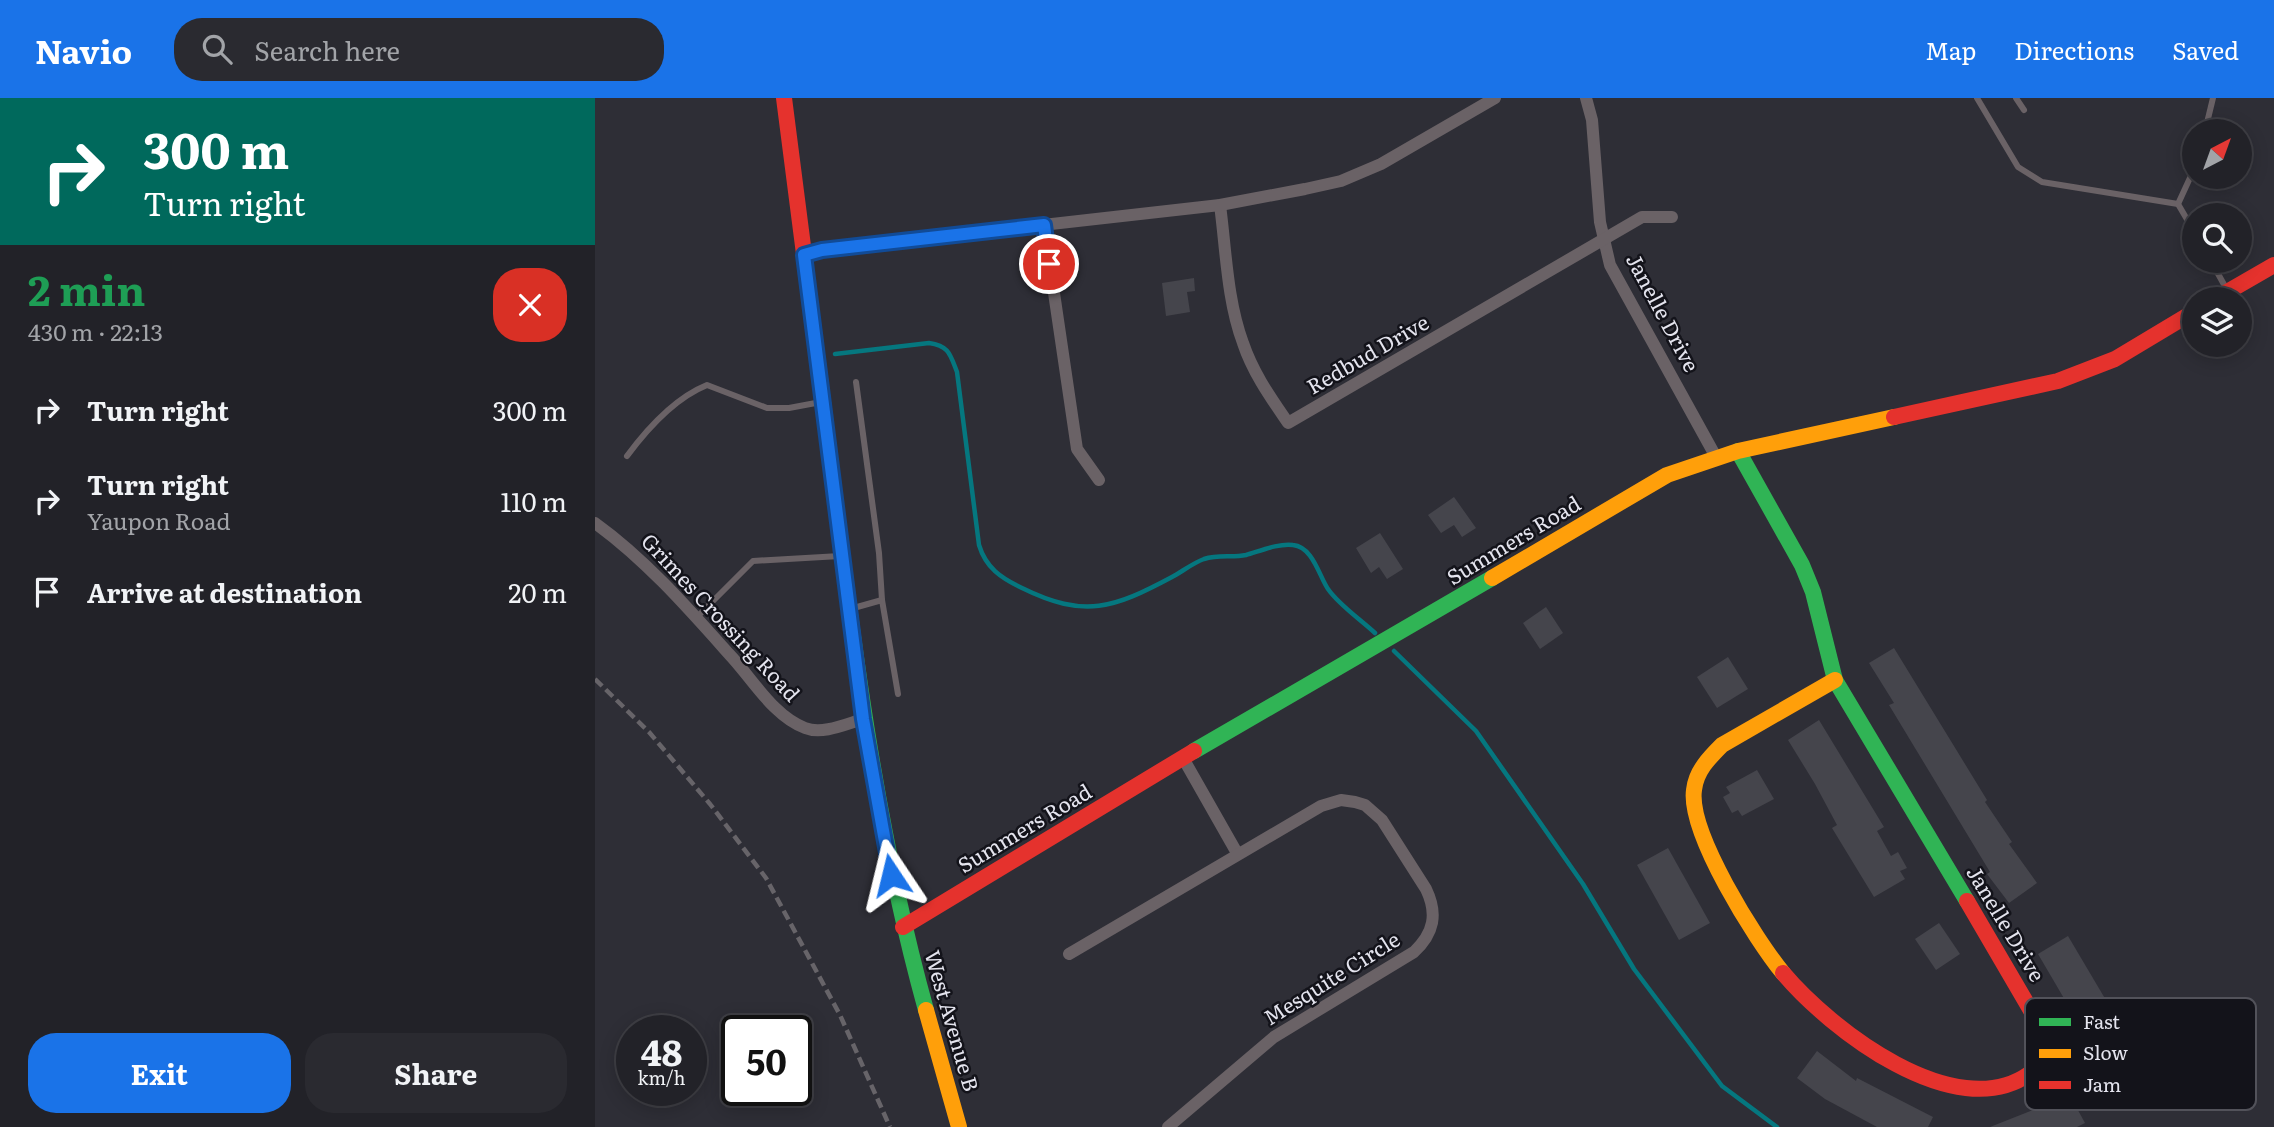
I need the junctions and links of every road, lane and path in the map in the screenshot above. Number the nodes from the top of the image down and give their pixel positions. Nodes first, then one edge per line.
1 (784, 98) edge
2 (1495, 98) edge
3 (1586, 98) edge
4 (1977, 98) edge
5 (2016, 98) edge
6 (2213, 98) edge
7 (2024, 110) dead end
8 (2209, 119) edge
9 (2185, 189) edge
10 (2178, 204) junction
11 (1220, 205) junction
12 (2182, 211) edge
13 (1672, 217) dead end
14 (1044, 225) junction
15 (1603, 240) junction
16 (804, 255) junction
17 (2274, 265) edge
18 (2235, 287) edge
19 (2182, 319) edge
20 (856, 382) dead end
21 (823, 402) junction
22 (1738, 451) junction
23 (627, 456) dead end
24 (1716, 457) junction
25 (1099, 480) dead end
26 (595, 523) edge
27 (842, 556) junction
28 (882, 600) junction
29 (848, 609) junction
30 (696, 619) junction
31 (1835, 680) junction
32 (898, 694) dead end
33 (863, 719) junction
34 (1183, 758) junction
35 (1237, 853) junction
36 (903, 926) junction
37 (1069, 954) dead end
38 (2025, 998) edge
39 (2025, 1075) edge
40 (959, 1127) edge
41 (1168, 1127) edge

1 - 16 street, West Avenue B
2 - 11 street
3 - 15 street, Janelle Drive
4 - 10 lane
5 - 7 lane
6 - 8 lane
9 - 10 lane
10 - 12 lane
11 - 14 street
11 - 15 street, Redbud Drive
13 - 15 street, Redbud Drive
14 - 16 street
14 - 25 street
15 - 24 street, Janelle Drive
16 - 21 street, West Avenue B
17 - 18 street
19 - 22 street, Summers Road
20 - 28 lane
21 - 23 lane
21 - 27 street, West Avenue B
22 - 24 street, Summers Road
22 - 31 street, Janelle Drive
24 - 34 street, Summers Road
26 - 30 street, Grimes Crossing Road
27 - 29 street, West Avenue B
27 - 30 lane
28 - 29 lane
28 - 32 lane
29 - 33 street, West Avenue B
30 - 33 street, Grimes Crossing Road
31 - 38 street, Janelle Drive
31 - 39 street, Janelle Drive
33 - 36 street, West Avenue B
34 - 35 street
34 - 36 street, Summers Road
35 - 37 street, Mesquite Circle
35 - 41 street, Mesquite Circle
36 - 40 street, West Avenue B

